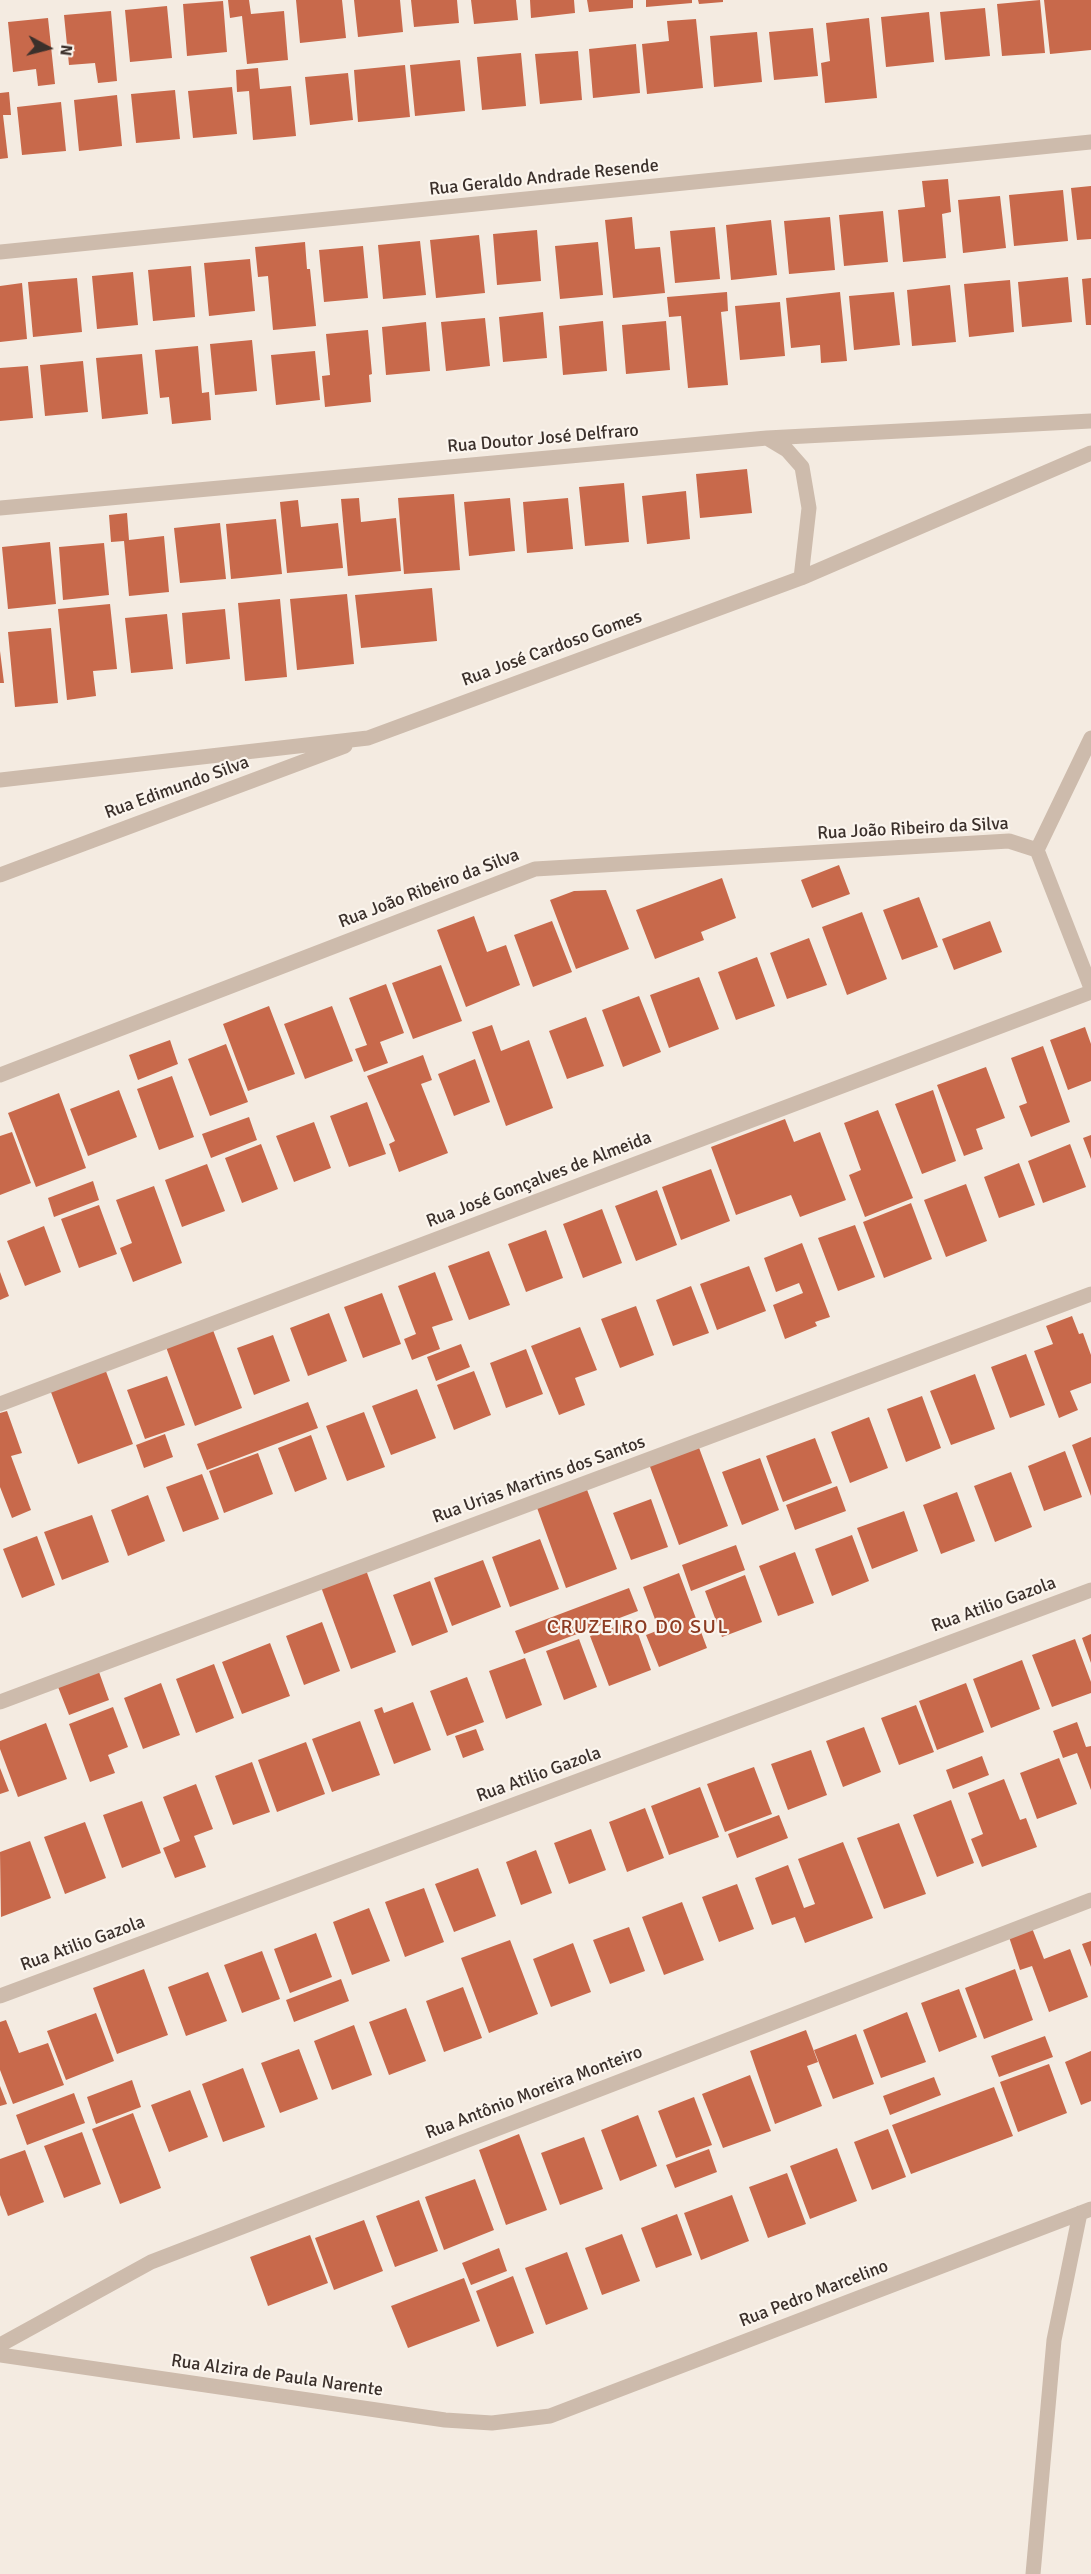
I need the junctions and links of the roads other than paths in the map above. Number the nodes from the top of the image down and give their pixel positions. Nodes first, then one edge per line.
1 (1091, 142) edge
2 (0, 252) edge
3 (1091, 421) edge
4 (767, 438) junction
5 (1091, 453) edge
6 (0, 508) edge
7 (801, 578) junction
8 (368, 738) junction
9 (1091, 738) edge
10 (0, 780) edge
11 (1037, 850) junction
12 (0, 875) edge
13 (1091, 990) edge
14 (0, 1075) edge
15 (1091, 1294) edge
16 (0, 1404) edge
17 (1091, 1590) edge
18 (0, 1702) edge
19 (1091, 1899) edge
20 (0, 1996) edge
21 (1085, 2211) edge
22 (0, 2345) edge
23 (0, 2355) edge
24 (550, 2416) joint
25 (1033, 2574) edge

1 - 2 street, Rua Geraldo Andrade Resende
3 - 4 street, Rua Doutor José Delfraro
4 - 6 street, Rua Doutor José Delfraro
4 - 7 street
5 - 7 street, Rua José Cardoso Gomes
7 - 8 street, Rua José Cardoso Gomes
8 - 10 street, Rua José Cardoso Gomes
8 - 12 street, Rua Edimundo Silva
9 - 11 street
11 - 13 street
11 - 14 street, Rua João Ribeiro da Silva
13 - 16 street, Rua José Gonçalves de Almeida
15 - 18 street, Rua Urias Martins dos Santos
17 - 20 street, Rua Atilio Gazola
19 - 22 street, Rua Antônio Moreira Monteiro
21 - 24 street, Rua Pedro Marcelino
21 - 25 street
23 - 24 street, Rua Alzira de Paula Narente

